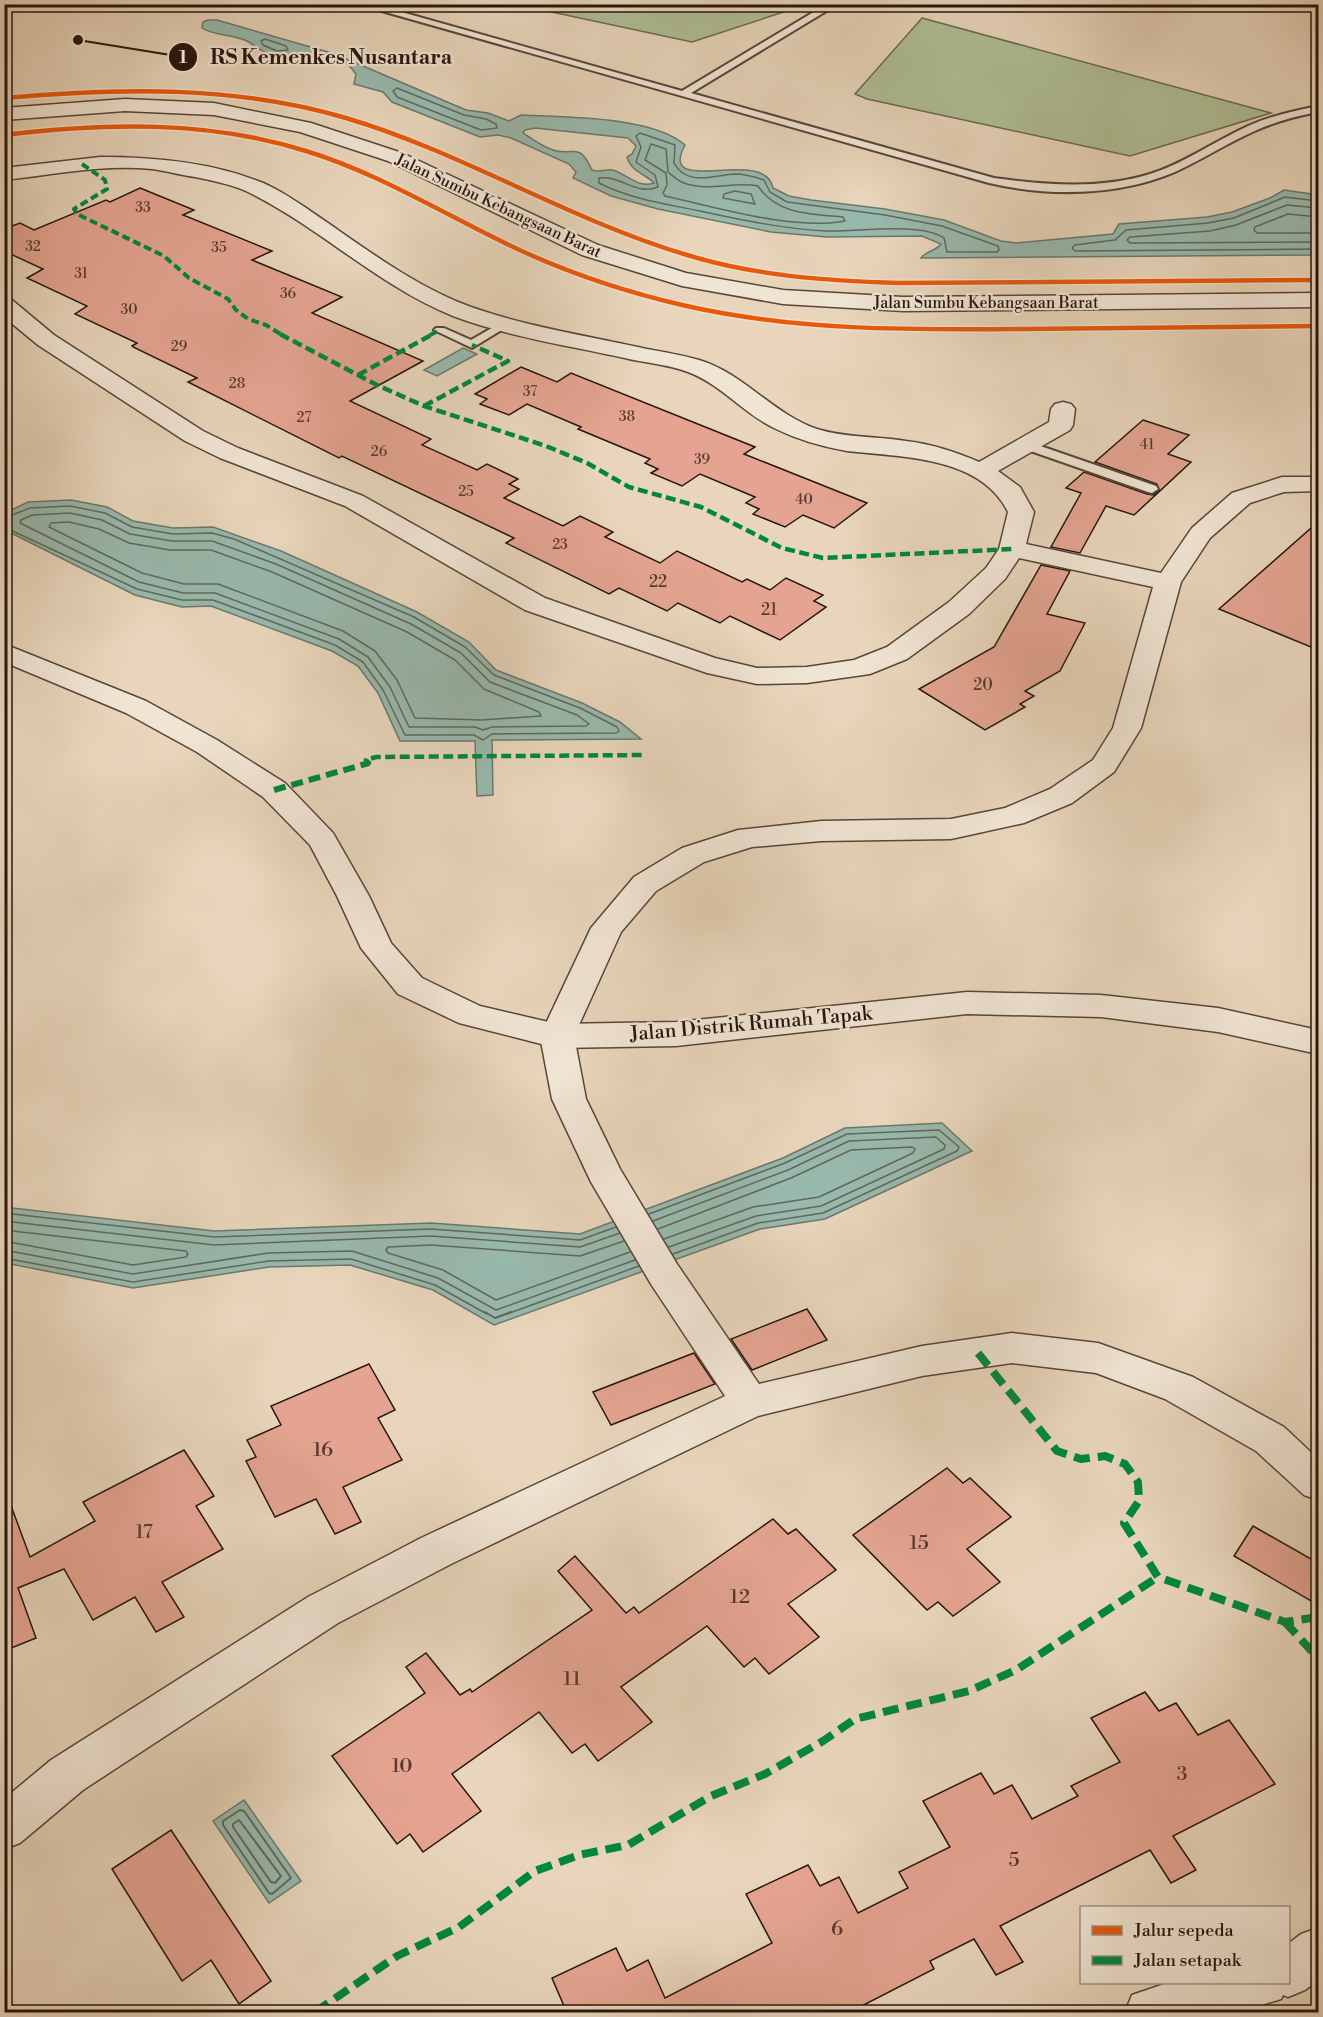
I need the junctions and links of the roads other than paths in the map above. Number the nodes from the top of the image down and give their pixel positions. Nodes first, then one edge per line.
1 (361, 4) edge
2 (834, 4) edge
3 (683, 94) junction
4 (1318, 109) edge
5 (4, 114) edge
6 (4, 174) edge
7 (1318, 300) edge
8 (4, 305) edge
9 (504, 324) junction
10 (440, 330) dead end
11 (1063, 409) dead end
12 (1026, 445) junction
13 (981, 471) junction
14 (1318, 484) edge
15 (1152, 489) dead end
16 (1012, 549) junction
17 (1168, 582) junction
18 (4, 652) edge
19 (557, 1036) junction
20 (1318, 1042) edge
21 (750, 1402) junction
22 (1318, 1484) edge
23 (4, 1828) edge
24 (1318, 1951) edge
25 (1290, 1972) edge
26 (1260, 1984) edge
27 (1149, 2013) edge

1 - 3 lane
2 - 3 lane
3 - 4 lane
5 - 7 street, Jalan Sumbu Kebangsaan Barat
6 - 9 street
8 - 16 street
9 - 10 lane
9 - 13 street
11 - 12 street
12 - 13 street
12 - 15 lane
13 - 16 street
14 - 17 street
16 - 17 street
17 - 19 street
18 - 19 street, Jalan Distrik Rumah Tapak
19 - 20 street, Jalan Distrik Rumah Tapak
19 - 21 street
21 - 22 street
21 - 23 street
24 - 25 street
26 - 27 street

